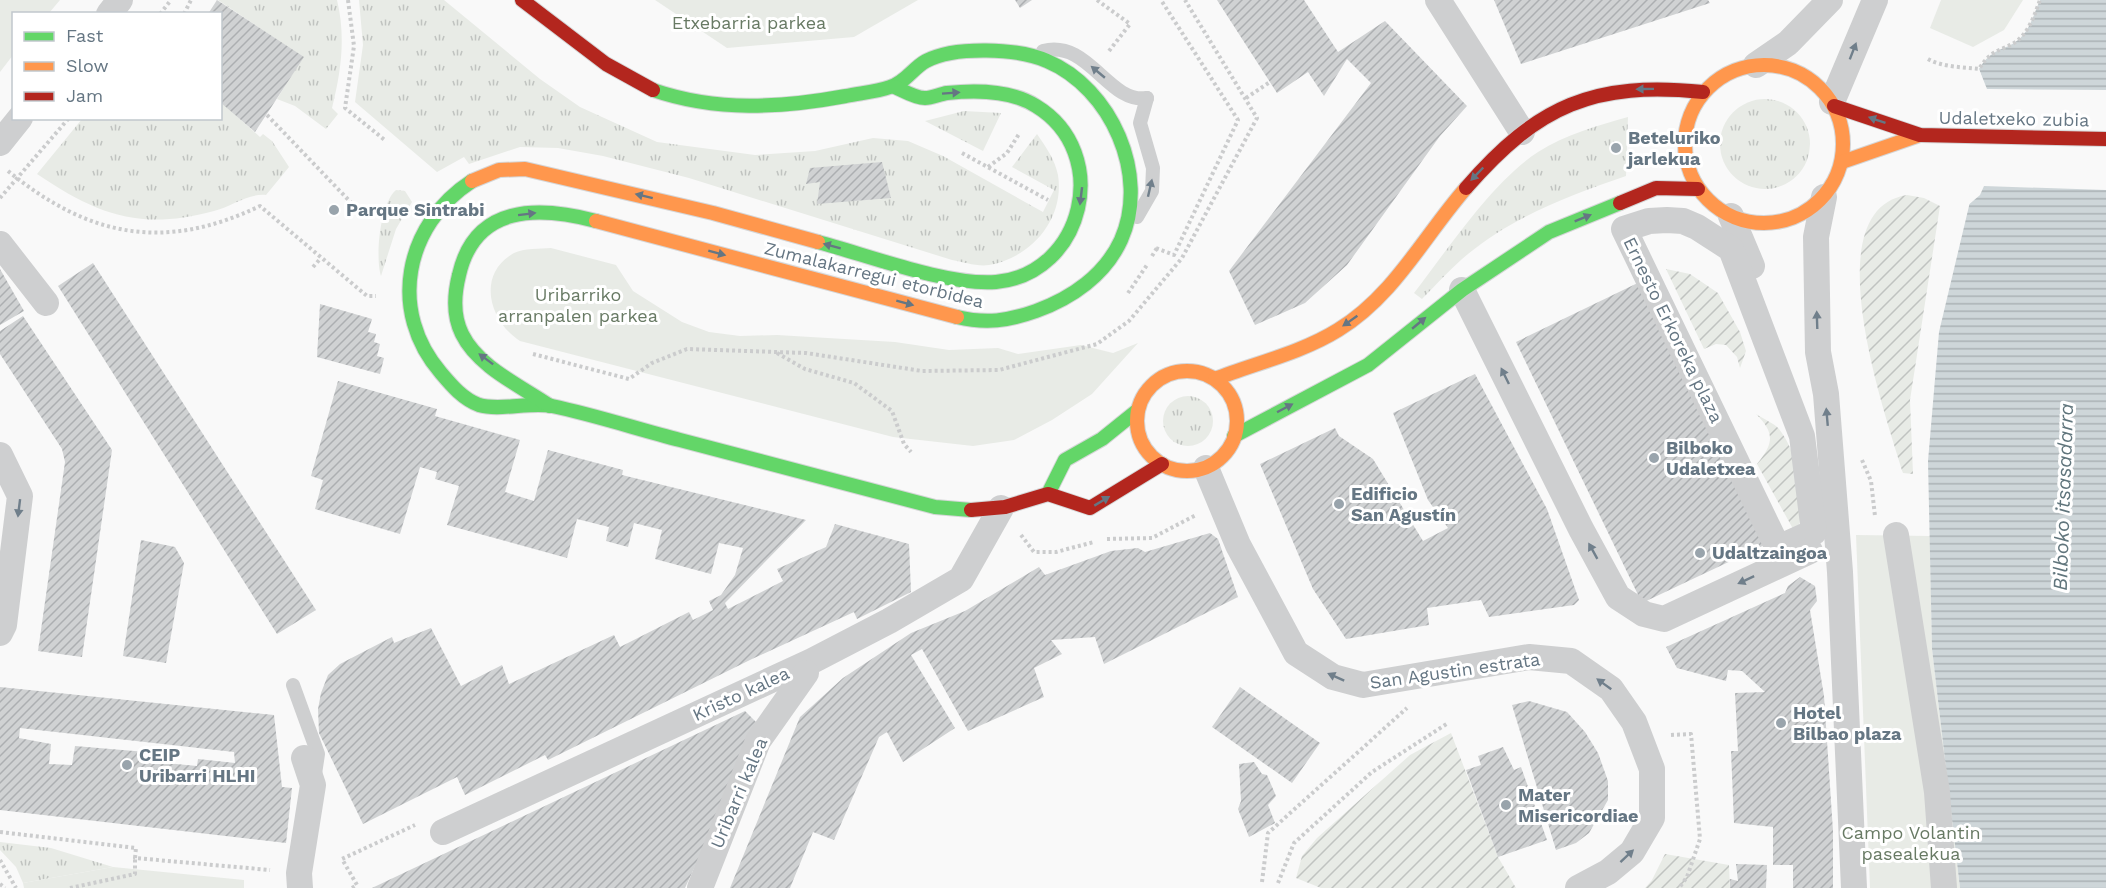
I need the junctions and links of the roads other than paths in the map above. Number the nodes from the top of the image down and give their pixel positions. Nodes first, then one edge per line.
1 (120, 0) edge
2 (522, 0) edge
3 (1438, 0) edge
4 (1830, 0) edge
5 (1875, 0) edge
6 (111, 12) edge
7 (1034, 56) junction
8 (1756, 65) junction
9 (895, 87) junction
10 (1703, 92) junction
11 (1833, 104) junction
12 (18, 120) edge
13 (1522, 132) junction
14 (1920, 135) junction
15 (2106, 139) edge
16 (0, 143) edge
17 (1842, 162) junction
18 (1698, 189) junction
19 (1824, 197) junction
20 (1731, 216) junction
21 (1122, 238) junction
22 (0, 244) edge
23 (1462, 290) junction
24 (46, 303) dead end
25 (1215, 379) junction
26 (550, 406) junction
27 (1138, 410) junction
28 (1234, 436) junction
29 (0, 455) edge
30 (1162, 464) junction
31 (1206, 468) junction
32 (1048, 494) junction
33 (1000, 508) junction
34 (1896, 535) dead end
35 (1838, 538) junction
36 (1778, 548) joint
37 (0, 633) edge
38 (806, 673) dead end
39 (293, 686) dead end
40 (303, 758) dead end
41 (313, 785) junction
42 (432, 827) road end
43 (300, 888) edge
44 (700, 888) edge
45 (1578, 888) edge
46 (1854, 888) edge
47 (1944, 888) edge

1 - 6 street
2 - 9 street, Zumalakarregui etorbidea
3 - 13 street
4 - 8 street
11 -> 5 street
7 - 9 street, Zumalakarregui etorbidea
7 - 21 street, Zumalakarregui etorbidea
21 -> 7 lane
8 - 10 street
8 - 11 street
9 -> 26 street, Zumalakarregui etorbidea
10 -> 13 street
10 - 18 street
14 -> 11 street, Udaletxeko zubia
11 - 17 street
12 - 16 street
13 -> 25 street
14 - 15 street, Udaletxeko zubia
14 - 17 street, Udaletxeko zubia
17 - 19 street
18 - 20 street
23 -> 18 street
19 - 20 street
35 -> 19 street
20 - 35 street
26 -> 21 street, Zumalakarregui etorbidea
22 - 24 street
28 -> 23 street
35 -> 23 street
25 - 27 street
25 - 28 street
26 - 33 street, Zumalakarregui etorbidea
27 - 30 street
27 - 32 street
28 - 31 street
29 -> 37 street
30 - 31 street
32 -> 30 street
45 -> 31 street, San Agustin estrata
32 - 33 street, Zumalakarregui etorbidea
33 - 42 street, Kristo kalea
34 - 47 street
35 - 46 street
36 - 36 street, Ernesto Erkoreka plaza
38 - 44 street, Uribarri kalea
39 - 41 lane
40 - 41 street
41 - 43 street

